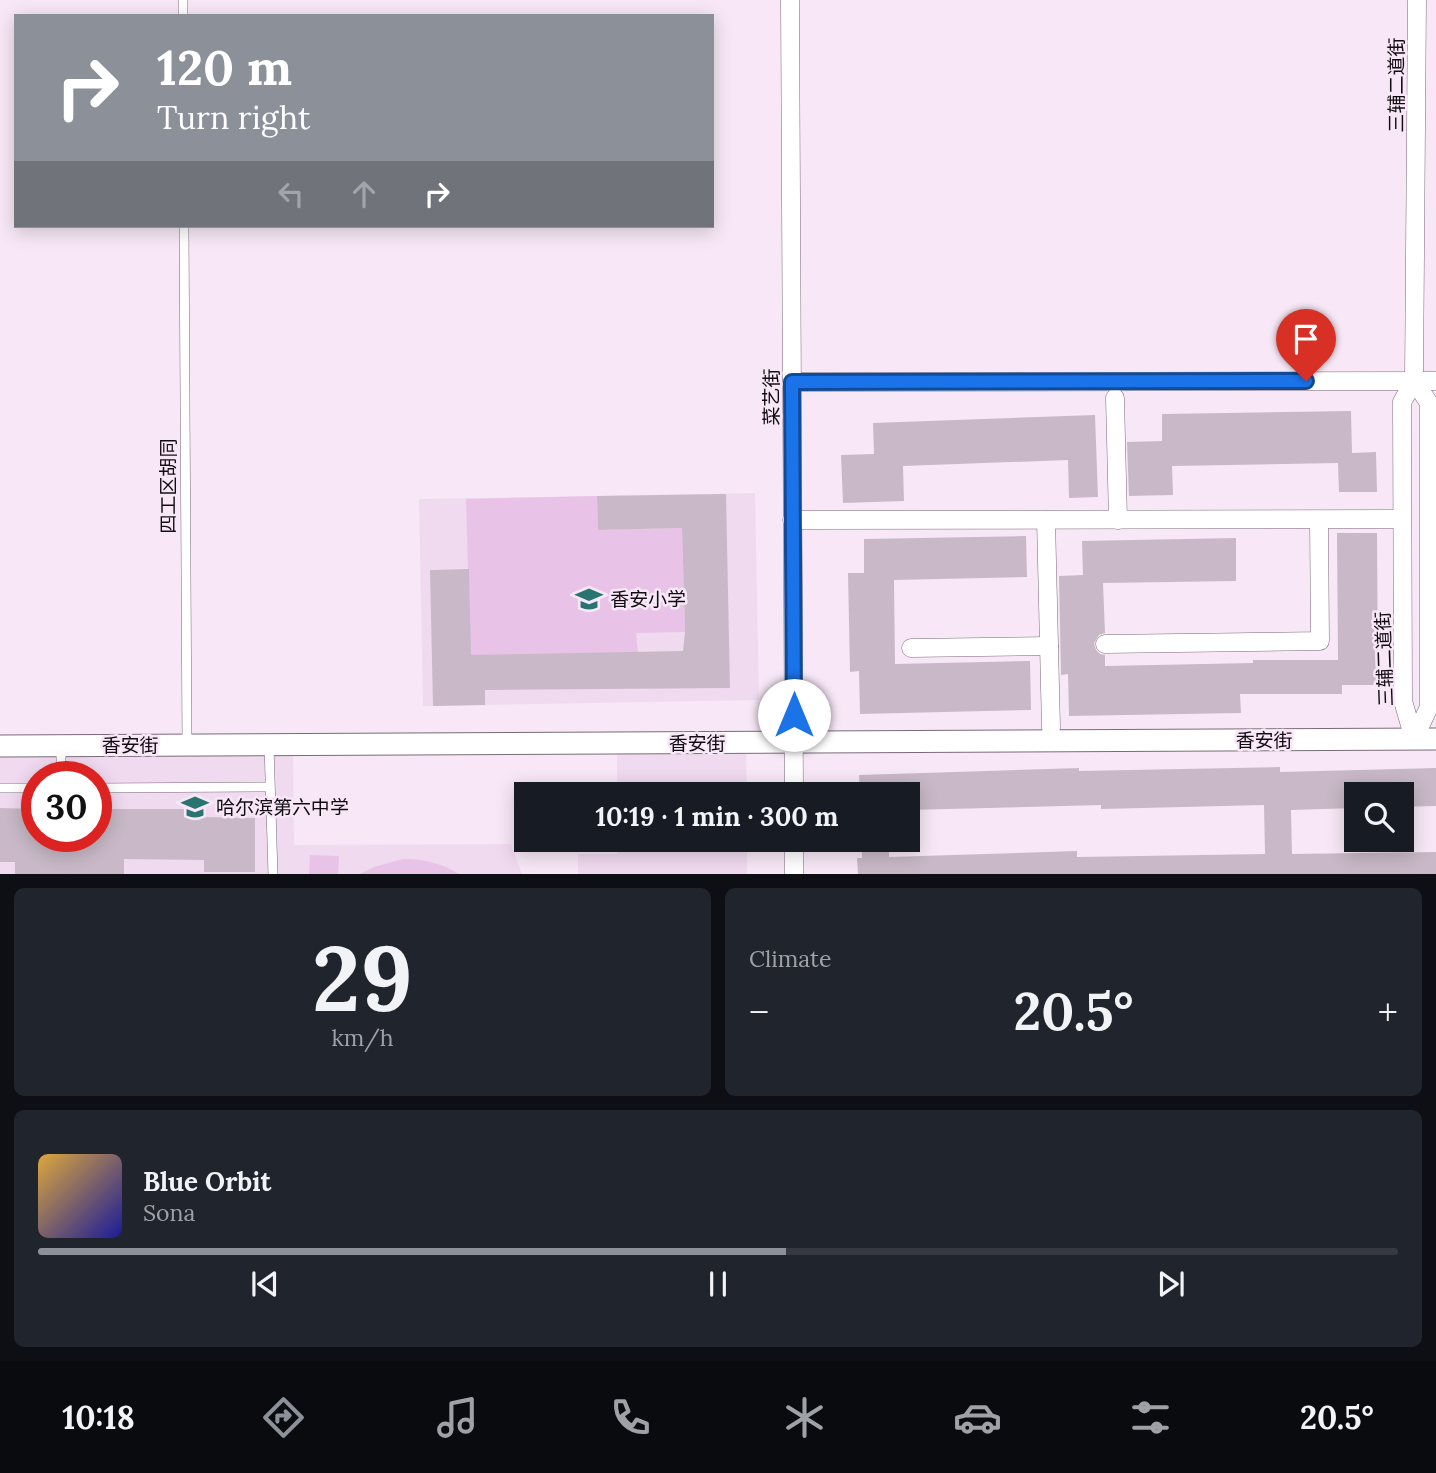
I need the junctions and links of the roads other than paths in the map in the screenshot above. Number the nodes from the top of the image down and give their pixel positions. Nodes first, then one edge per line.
1 (790, 0) edge
2 (1417, 0) edge
3 (184, 228) edge
4 (1414, 381) junction
5 (1436, 381) edge
6 (792, 382) junction
7 (1115, 398) dead end
8 (1402, 519) junction
9 (792, 520) junction
10 (1046, 520) junction
11 (1118, 520) junction
12 (1320, 520) junction
13 (1432, 524) edge
14 (1105, 644) dead end
15 (1049, 646) junction
16 (911, 648) dead end
17 (1051, 728) dead end
18 (1414, 739) junction
19 (1436, 739) edge
20 (794, 742) junction
21 (187, 745) junction
22 (269, 745) junction
23 (0, 746) edge
24 (61, 746) junction
25 (61, 761) edge
26 (794, 782) edge
27 (0, 788) edge
28 (21, 788) edge
29 (112, 788) edge
30 (270, 788) junction
31 (794, 852) edge
32 (273, 874) edge
33 (794, 874) edge

1 - 6 street, 菜艺街
2 - 4 street, 三辅二道街
3 - 21 lane, 四工区胡同
4 - 5 street
4 - 6 street
4 - 8 street, 三辅二道街
4 - 13 street, 三辅二道街
6 - 9 street, 菜艺街
7 - 11 street
8 - 12 street
8 - 18 street, 三辅二道街
9 - 10 street
9 - 20 street, 菜艺街
10 - 11 street
10 - 15 street
11 - 12 street
12 - 14 street
13 - 18 street, 三辅二道街
15 - 16 street
15 - 17 street
18 - 19 street, 香安街
18 - 20 street, 香安街
20 - 22 street, 香安街
20 - 26 street, 菜艺街
21 - 22 street, 香安街
21 - 24 street, 香安街
22 - 30 lane
23 - 24 street, 香安街
24 - 25 lane
27 - 28 lane
29 - 30 lane
30 - 32 lane
31 - 33 street

